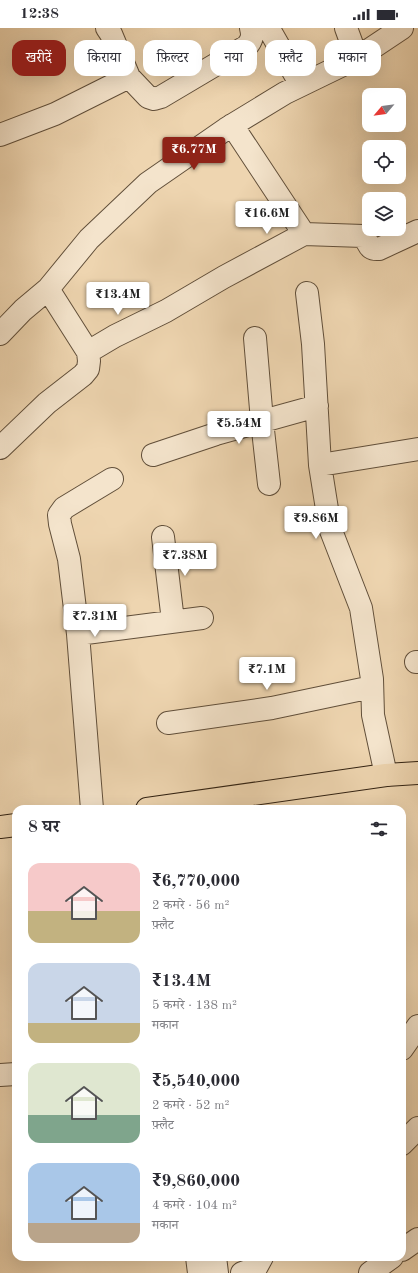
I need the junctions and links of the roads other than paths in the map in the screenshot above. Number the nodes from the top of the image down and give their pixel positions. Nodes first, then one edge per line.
1 (107, 28) edge
2 (260, 28) edge
3 (346, 28) edge
4 (402, 28) edge
5 (350, 40) edge
6 (381, 42) edge
7 (324, 74) edge
8 (129, 77) junction
9 (301, 85) junction
10 (232, 125) junction
11 (0, 135) edge
12 (418, 231) edge
13 (304, 234) junction
14 (48, 289) junction
15 (306, 293) dead end
16 (0, 334) edge
17 (255, 338) dead end
18 (88, 352) junction
19 (316, 406) junction
20 (262, 421) junction
21 (0, 448) edge
22 (418, 449) edge
23 (153, 455) dead end
24 (320, 466) junction
25 (112, 479) dead end
26 (269, 484) dead end
27 (163, 537) dead end
28 (202, 618) dead end
29 (173, 621) junction
30 (78, 634) junction
31 (372, 686) junction
32 (168, 723) dead end
33 (418, 773) edge
34 (386, 775) junction
35 (92, 805) edge
36 (179, 805) edge
37 (12, 826) edge
38 (0, 827) edge
39 (418, 1026) edge
40 (406, 1043) edge
41 (12, 1074) edge
42 (0, 1075) edge
43 (418, 1128) edge
44 (406, 1140) edge
45 (418, 1239) edge
46 (406, 1247) edge
47 (198, 1261) edge
48 (216, 1261) edge
49 (386, 1261) edge
50 (199, 1273) edge
51 (217, 1273) edge
52 (370, 1273) edge

1 - 8 street
2 - 8 street
2 - 9 street
3 - 5 street
4 - 6 street
7 - 9 street
8 - 11 street
9 - 10 street
10 - 13 street
10 - 14 street
12 - 13 street
13 - 18 street
14 - 16 street
14 - 18 street
15 - 19 street
17 - 20 street
18 - 21 street
19 - 20 street
19 - 24 street
20 - 23 street
20 - 26 street
22 - 24 street
24 - 31 street
25 - 30 street
27 - 29 street
28 - 29 street
29 - 30 street
30 - 35 street
31 - 32 street
31 - 34 street
33 - 34 main road
34 - 36 main road
37 - 38 main road
39 - 40 street
41 - 42 street
43 - 44 street
45 - 46 street
47 - 50 street
48 - 51 street
49 - 52 street

